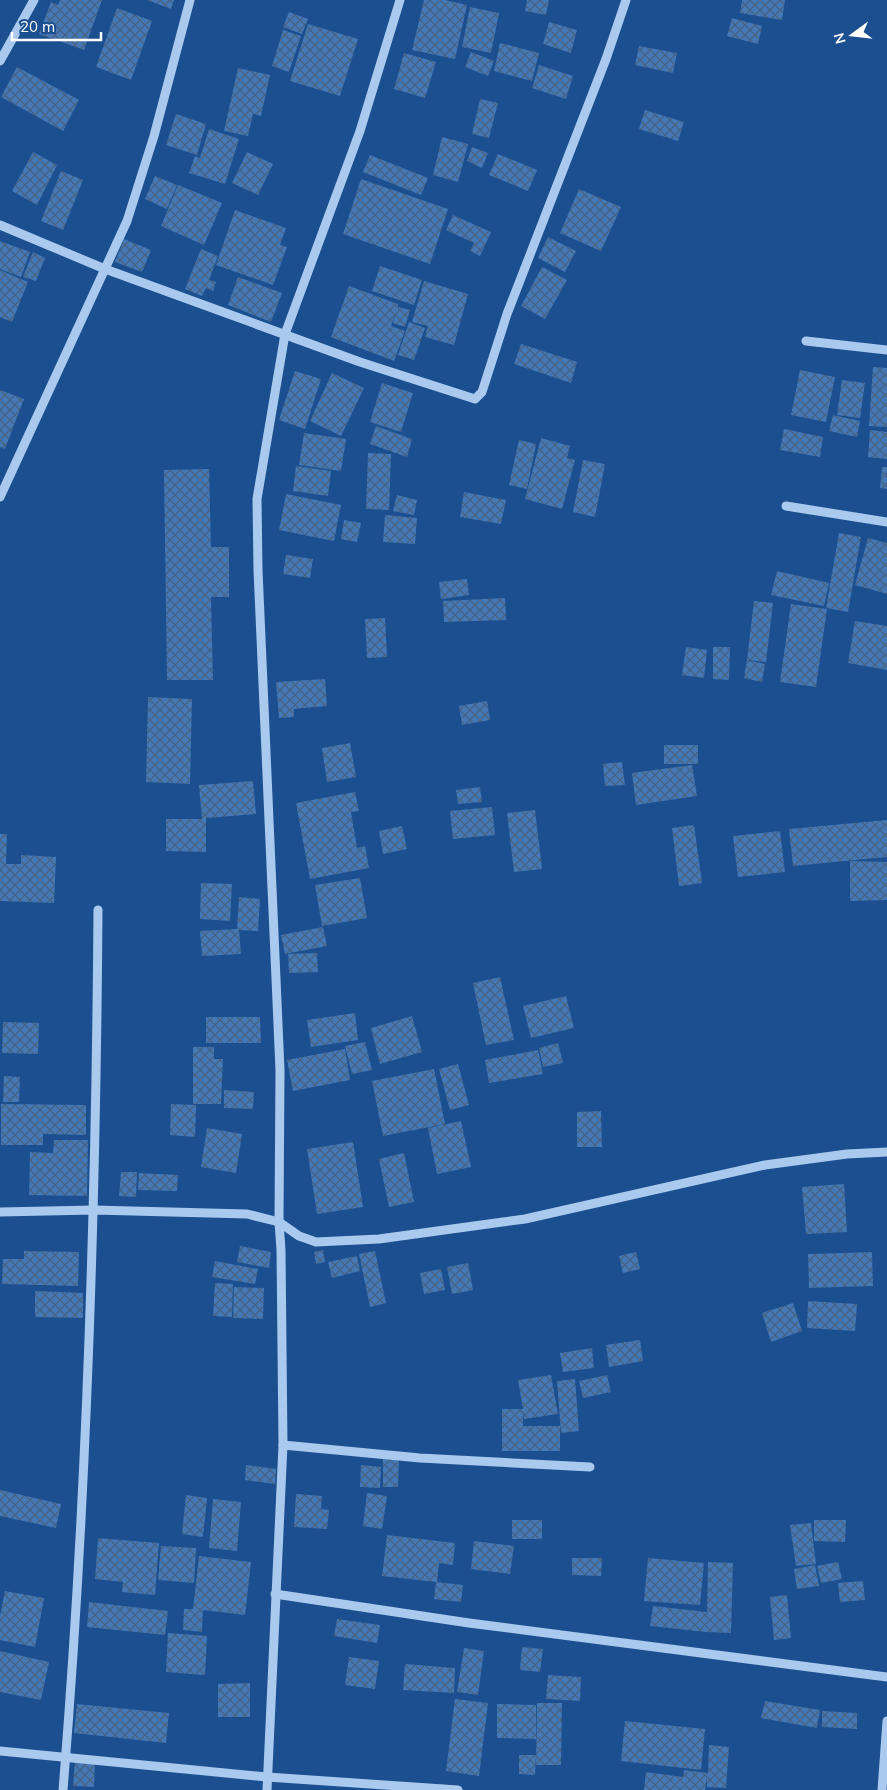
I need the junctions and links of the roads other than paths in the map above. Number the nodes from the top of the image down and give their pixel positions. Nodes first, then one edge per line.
1 (34, 0) edge
2 (190, 0) edge
3 (400, 0) edge
4 (626, 0) edge
5 (0, 61) edge
6 (0, 225) edge
7 (105, 270) junction
8 (285, 334) junction
9 (806, 340) dead end
10 (887, 350) edge
11 (0, 496) edge
12 (786, 506) dead end
13 (887, 522) edge
14 (98, 910) dead end
15 (887, 1152) edge
16 (94, 1210) junction
17 (0, 1212) edge
18 (279, 1222) junction
19 (283, 1445) junction
20 (590, 1467) dead end
21 (275, 1594) junction
22 (887, 1677) edge
23 (887, 1721) edge
24 (0, 1751) edge
25 (66, 1758) junction
26 (267, 1777) junction
27 (63, 1790) edge
28 (266, 1790) edge
29 (458, 1790) edge
30 (882, 1790) edge

1 - 5 street
2 - 7 street
3 - 8 street
4 - 8 street
6 - 7 street
7 - 8 street
7 - 11 street
8 - 18 street
9 - 10 street
12 - 13 street
14 - 16 street
15 - 18 street
16 - 17 street
16 - 18 street
16 - 25 street
18 - 19 street
19 - 20 street
19 - 21 street
21 - 22 street
21 - 26 street
23 - 30 street
24 - 25 street
25 - 26 street
25 - 27 street
26 - 28 street
26 - 29 street

